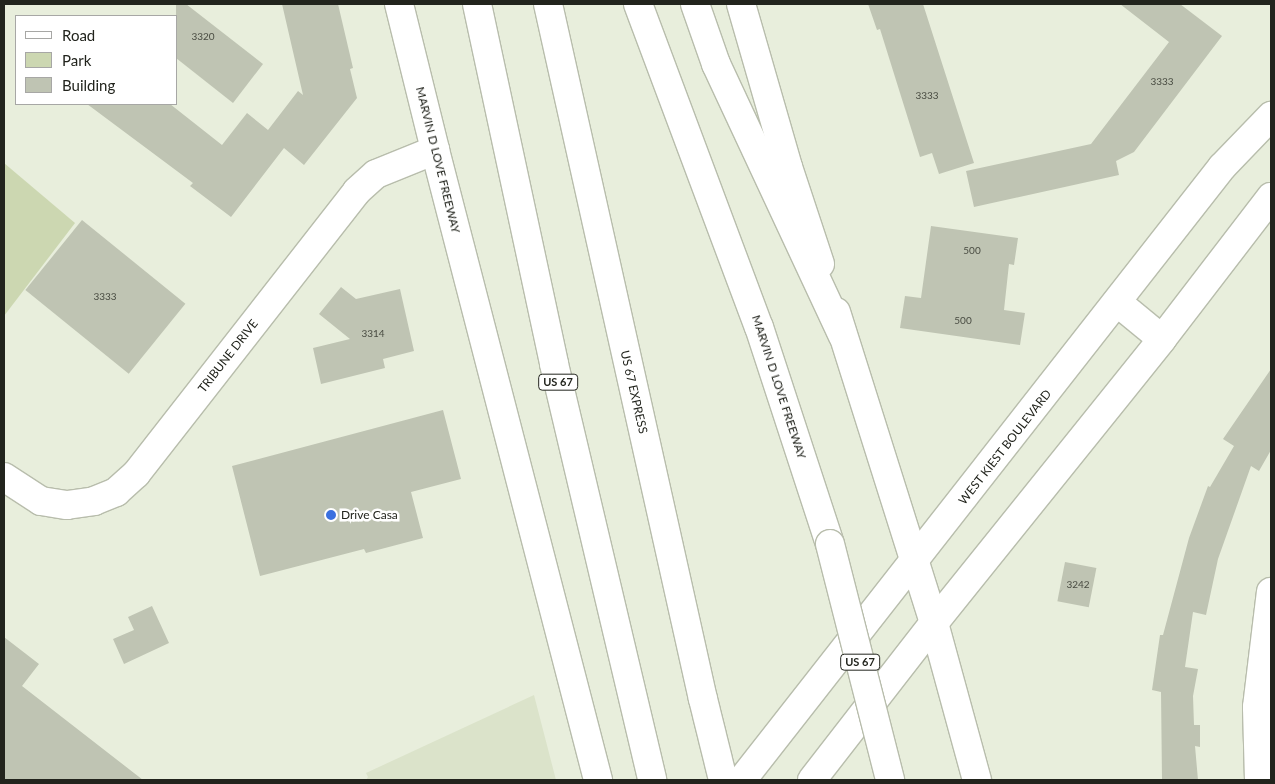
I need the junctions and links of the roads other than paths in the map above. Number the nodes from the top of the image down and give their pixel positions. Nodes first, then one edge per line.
1 (399, 4) edge
2 (478, 4) edge
3 (548, 4) edge
4 (638, 4) edge
5 (695, 4) edge
6 (741, 4) edge
7 (1271, 116) edge
8 (435, 150) junction
9 (1271, 197) edge
10 (1117, 302) junction
11 (843, 336) junction
12 (1162, 339) junction
13 (4, 476) edge
14 (915, 561) junction
15 (1271, 592) edge
16 (934, 623) junction
17 (650, 769) edge
18 (598, 780) edge
19 (723, 780) edge
20 (742, 780) edge
21 (812, 780) edge
22 (890, 780) edge
23 (977, 780) edge
24 (1259, 780) edge

1 - 8 main road, MARVIN D LOVE FREEWAY
2 - 17 main road, US 67
3 - 19 main road, US 67 EXPRESS
4 - 22 main road, MARVIN D LOVE FREEWAY / US 67, bridge
5 - 11 main road
6 - 11 main road
7 - 10 main road, WEST KIEST BOULEVARD
8 - 13 main road, TRIBUNE DRIVE
8 - 18 main road, MARVIN D LOVE FREEWAY
9 - 12 main road
10 - 12 main road
10 - 14 main road, WEST KIEST BOULEVARD
11 - 14 main road
12 - 16 main road
14 - 16 main road
14 - 20 main road, WEST KIEST BOULEVARD
15 - 24 main road
16 - 21 main road
16 - 23 main road

